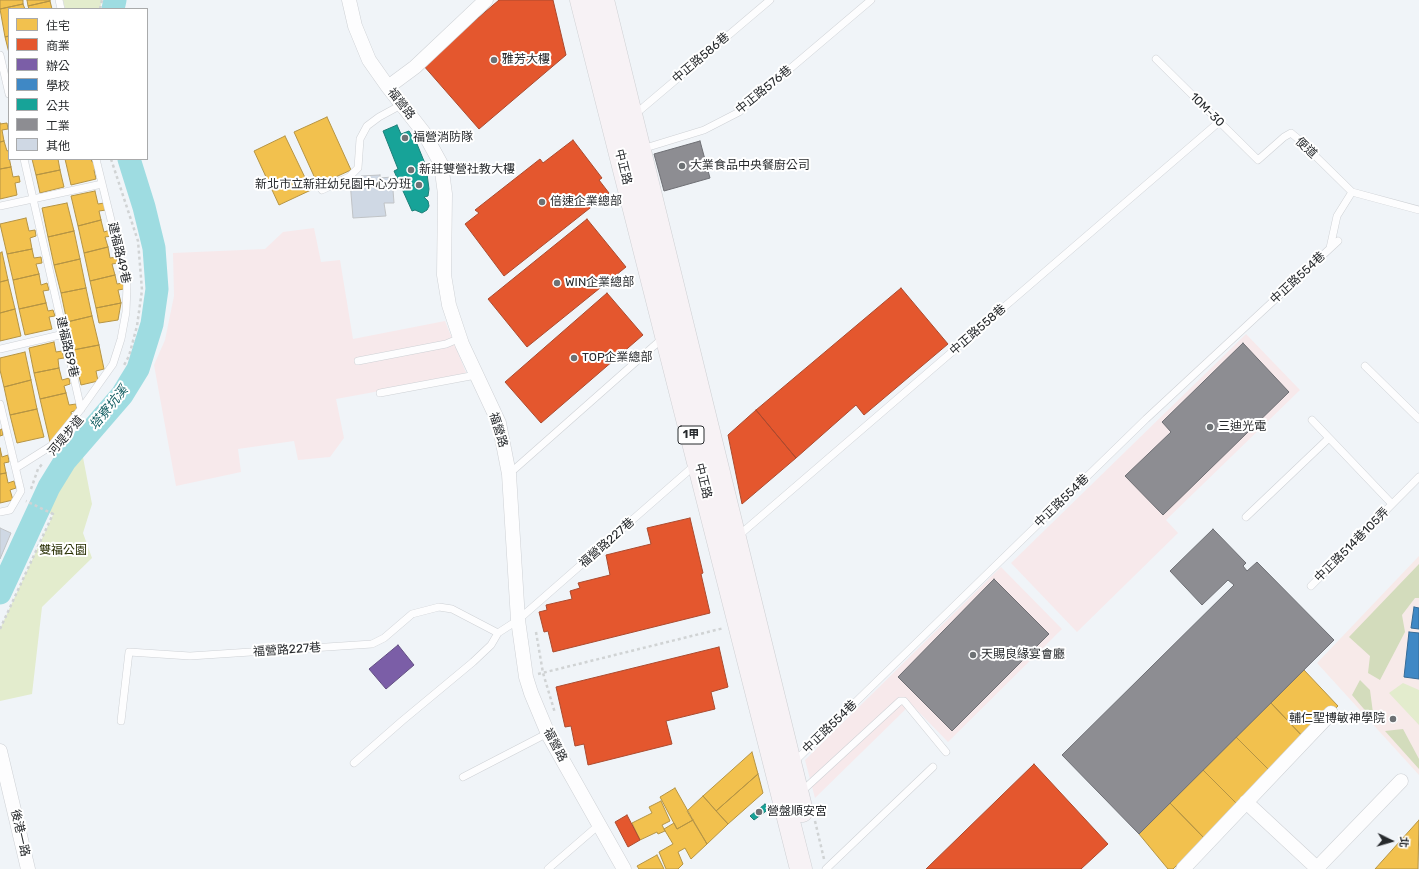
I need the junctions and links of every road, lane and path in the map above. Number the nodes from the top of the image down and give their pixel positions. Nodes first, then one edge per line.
1 (349, 0) edge
2 (486, 0) edge
3 (581, 0) edge
4 (603, 0) edge
5 (770, 0) edge
6 (871, 0) edge
7 (0, 55) edge
8 (1156, 59) dead end
9 (2, 74) edge
10 (388, 87) junction
11 (8, 91) edge
12 (401, 105) junction
13 (631, 114) junction
14 (1219, 122) junction
15 (640, 149) junction
16 (24, 160) edge
17 (96, 160) edge
18 (111, 160) edge
19 (1258, 160) joint
20 (102, 184) junction
21 (322, 190) dead end
22 (1352, 192) junction
23 (33, 199) junction
24 (0, 206) edge
25 (1419, 210) edge
26 (64, 334) junction
27 (666, 336) junction
28 (460, 338) junction
29 (0, 349) edge
30 (358, 361) dead end
31 (1365, 366) dead end
32 (122, 371) dead end
33 (476, 375) junction
34 (380, 393) dead end
35 (0, 404) edge
36 (82, 409) junction
37 (1419, 419) edge
38 (1312, 420) dead end
39 (1329, 438) junction
40 (706, 456) junction
41 (48, 457) dead end
42 (16, 468) junction
43 (510, 474) junction
44 (1419, 477) edge
45 (1392, 504) junction
46 (0, 512) edge
47 (1246, 517) dead end
48 (736, 539) junction
49 (1311, 586) dead end
50 (518, 620) junction
51 (724, 628) dead end
52 (0, 629) edge
53 (536, 632) dead end
54 (498, 633) junction
55 (543, 673) junction
56 (526, 677) junction
57 (1331, 713) dead end
58 (556, 717) dead end
59 (121, 721) dead end
60 (548, 733) junction
61 (0, 751) edge
62 (946, 752) dead end
63 (354, 763) dead end
64 (791, 765) junction
65 (933, 767) dead end
66 (463, 777) dead end
67 (1401, 781) dead end
68 (798, 795) junction
69 (1246, 802) junction
70 (600, 824) junction
71 (28, 869) edge
72 (548, 869) edge
73 (624, 869) edge
74 (801, 869) edge
75 (816, 869) edge
76 (826, 869) edge
77 (1183, 869) edge
78 (1317, 869) edge

1 - 10 street, 福營路
2 - 10 street
3 - 27 main road, 中正路 / 1甲
4 - 13 main road, 中正路 / 1甲
5 - 13 lane, 中正路586巷
6 - 15 lane, 中正路576巷
7 - 9 lane
8 - 14 lane, 10M-30
9 - 11 lane
10 - 12 street, 福營路
12 - 21 lane
12 - 28 street, 福營路
13 - 15 main road, 中正路 / 1甲
14 - 19 lane, 10M-30
14 - 48 lane, 中正路558巷
15 - 40 main road, 中正路 / 1甲
16 - 23 lane, 建福路59巷
17 - 20 lane, 建福路49巷
18 - 32 path
19 - 22 lane, 便道
20 - 23 lane
20 - 36 lane, 建福路49巷
22 - 25 lane, 便道
22 - 64 lane, 中正路554巷
23 - 24 lane
23 - 26 lane, 建福路59巷
26 - 29 lane
26 - 36 lane, 建福路59巷
27 - 40 main road, 中正路 / 1甲
27 - 43 lane
28 - 30 lane
28 - 33 street, 福營路
31 - 37 lane
33 - 34 lane
33 - 43 street, 福營路
35 - 42 lane
36 - 42 lane
38 - 39 lane, 中正路514巷105弄
39 - 45 lane, 中正路514巷105弄
39 - 47 lane
40 - 48 main road, 中正路 / 1甲
40 - 50 lane, 福營路227巷
40 - 74 main road, 中正路 / 1甲
41 - 52 path, 河堤步道
42 - 46 lane
43 - 50 street, 福營路
44 - 45 lane, 中正路514巷105弄
45 - 49 lane, 中正路514巷105弄
48 - 64 main road, 中正路 / 1甲
50 - 54 lane, 福營路227巷
50 - 56 street, 福營路
51 - 55 path
53 - 55 path
54 - 59 lane, 福營路227巷
54 - 63 lane, 福營路227巷
55 - 56 path
55 - 58 path
56 - 60 street, 福營路
57 - 69 street
60 - 66 lane
60 - 70 street, 福營路
61 - 71 street, 後港一路
62 - 68 lane
64 - 68 main road, 中正路 / 1甲
65 - 76 lane
67 - 78 street
68 - 75 main road, 中正路 / 1甲
69 - 77 street
69 - 78 street
70 - 72 lane
70 - 73 street, 福營路

